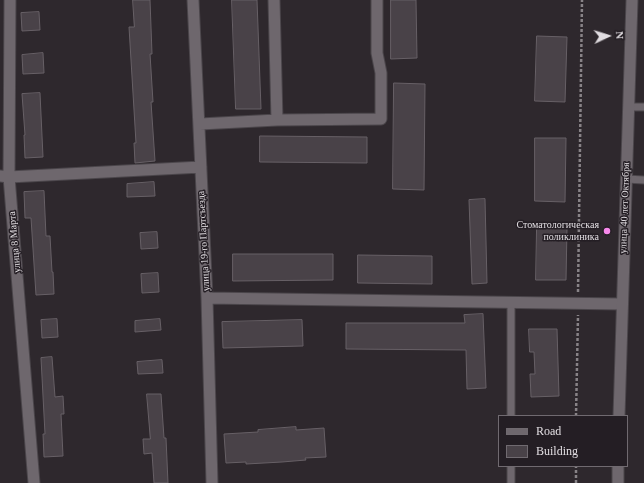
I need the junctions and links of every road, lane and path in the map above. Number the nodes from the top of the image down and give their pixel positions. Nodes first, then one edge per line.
1 (10, 0) edge
2 (193, 0) edge
3 (274, 0) edge
4 (377, 0) edge
5 (582, 0) edge
6 (632, 0) edge
7 (628, 107) junction
8 (644, 107) edge
9 (277, 120) junction
10 (200, 124) junction
11 (201, 167) junction
12 (5, 176) edge
13 (626, 179) junction
14 (644, 180) edge
15 (206, 298) junction
16 (512, 302) junction
17 (578, 303) junction
18 (622, 304) junction
19 (511, 415) edge
20 (576, 415) edge
21 (619, 415) edge
22 (511, 467) edge
23 (576, 467) edge
24 (618, 467) edge
25 (34, 483) edge
26 (212, 483) edge
27 (511, 483) edge
28 (576, 483) edge
29 (618, 483) edge

1 - 12 street, улица 8 Марта
2 - 10 street, улица 19-го Партсъезда
3 - 9 street
4 - 9 street
5 - 17 path
6 - 7 street, улица 40 лет Октября
7 - 8 lane
7 - 13 street, улица 40 лет Октября
9 - 10 street
10 - 11 street, улица 19-го Партсъезда
11 - 12 street
11 - 15 street, улица 19-го Партсъезда
12 - 25 street, улица 8 Марта
13 - 14 lane
13 - 18 street, улица 40 лет Октября
15 - 16 street
15 - 26 street, улица 19-го Партсъезда
16 - 17 street
16 - 19 lane
17 - 18 street
17 - 20 path
18 - 21 street, улица 40 лет Октября
22 - 27 lane
23 - 28 path
24 - 29 street

